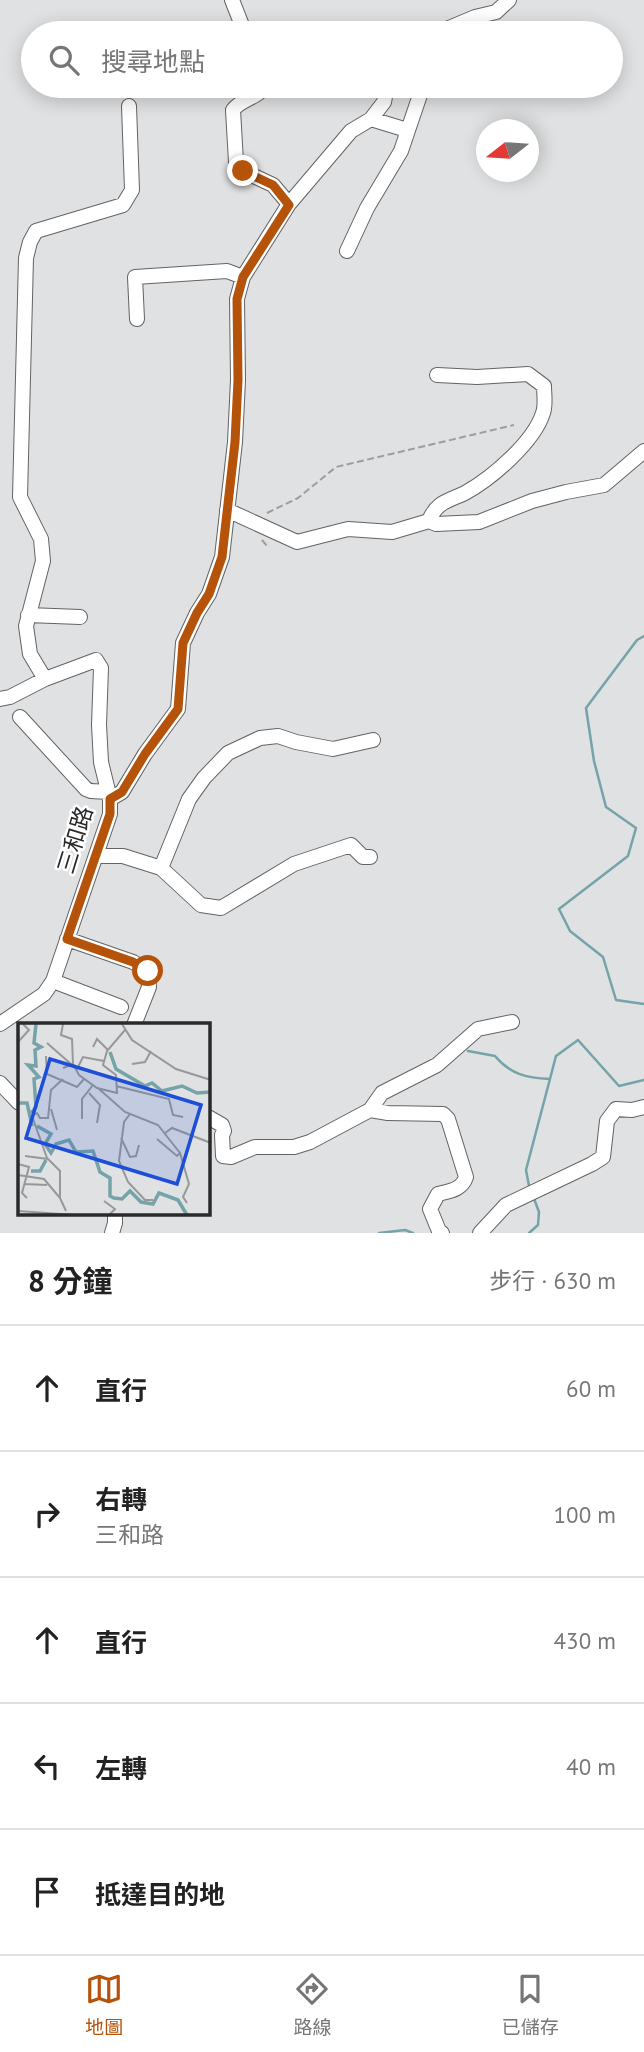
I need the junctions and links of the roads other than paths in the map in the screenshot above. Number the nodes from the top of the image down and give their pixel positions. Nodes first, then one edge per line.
1 (232, 0) edge
2 (509, 0) edge
3 (240, 21) edge
4 (466, 21) edge
5 (251, 98) edge
6 (385, 98) edge
7 (419, 98) edge
8 (129, 106) dead end
9 (371, 119) junction
10 (407, 131) junction
11 (289, 205) junction
12 (347, 251) dead end
13 (243, 277) junction
14 (137, 319) dead end
15 (437, 375) dead end
16 (644, 451) edge
17 (227, 510) junction
18 (429, 521) junction
19 (28, 615) junction
20 (80, 617) dead end
21 (45, 679) junction
22 (0, 699) edge
23 (19, 717) dead end
24 (373, 740) dead end
25 (109, 795) junction
26 (96, 856) junction
27 (370, 857) dead end
28 (161, 867) junction
29 (67, 939) junction
30 (53, 981) junction
31 (121, 1007) dead end
32 (4, 1016) edge
33 (512, 1022) dead end
34 (135, 1023) edge
35 (0, 1083) edge
36 (18, 1102) edge
37 (644, 1107) edge
38 (370, 1110) junction
39 (210, 1118) edge
40 (442, 1233) edge
41 (480, 1233) edge

1 - 3 street
2 - 4 street
5 - 11 street
6 - 9 street
7 - 10 street
8 - 19 street
9 - 10 street
9 - 11 street
10 - 12 street
11 - 13 street
13 - 14 street
13 - 17 street
15 - 18 street
16 - 18 street
17 - 18 street
17 - 25 street
19 - 20 street
19 - 21 street
21 - 22 street, 三和路
21 - 25 street, 三和路
23 - 25 street
24 - 28 street
25 - 26 street, 三和路
26 - 28 street
26 - 29 street, 三和路
27 - 28 street
29 - 30 street, 三和路
29 - 34 street
30 - 31 street
30 - 32 street, 三和路
33 - 38 street
35 - 36 street
37 - 41 street
38 - 39 street
38 - 40 street

